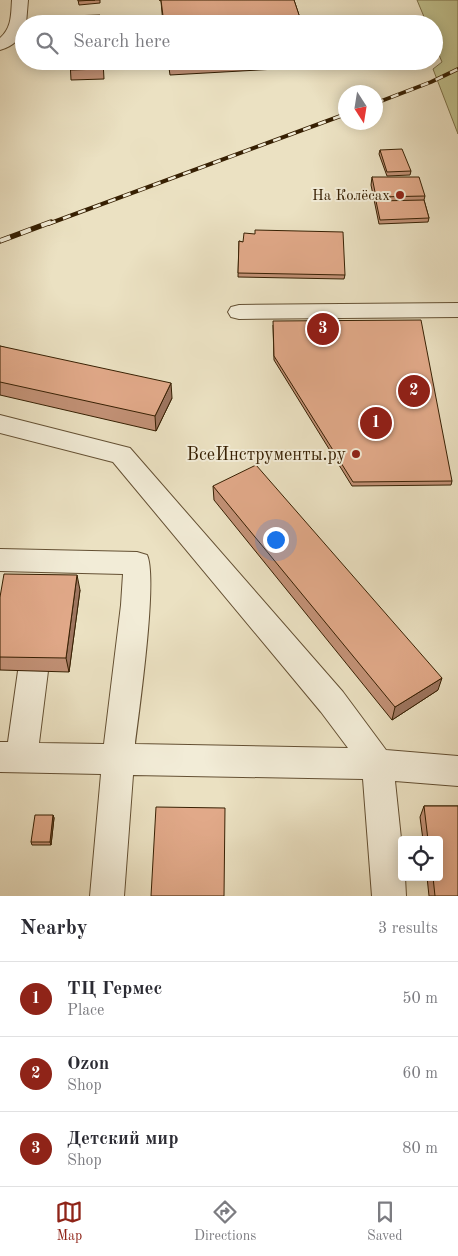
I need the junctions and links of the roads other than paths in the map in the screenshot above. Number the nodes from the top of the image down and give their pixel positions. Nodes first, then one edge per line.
1 (20, 0) edge
2 (18, 15) edge
3 (15, 28) edge
4 (6, 42) edge
5 (458, 310) edge
6 (239, 312) dead end
7 (0, 424) edge
8 (0, 560) edge
9 (33, 671) edge
10 (10, 757) edge
11 (118, 758) junction
12 (378, 764) junction
13 (458, 771) edge
14 (107, 896) edge
15 (389, 896) edge

1 - 2 street
3 - 4 street
5 - 6 street
7 - 12 street
8 - 11 street
9 - 10 street
10 - 11 street
11 - 12 street
11 - 14 street
12 - 13 street
12 - 15 street

